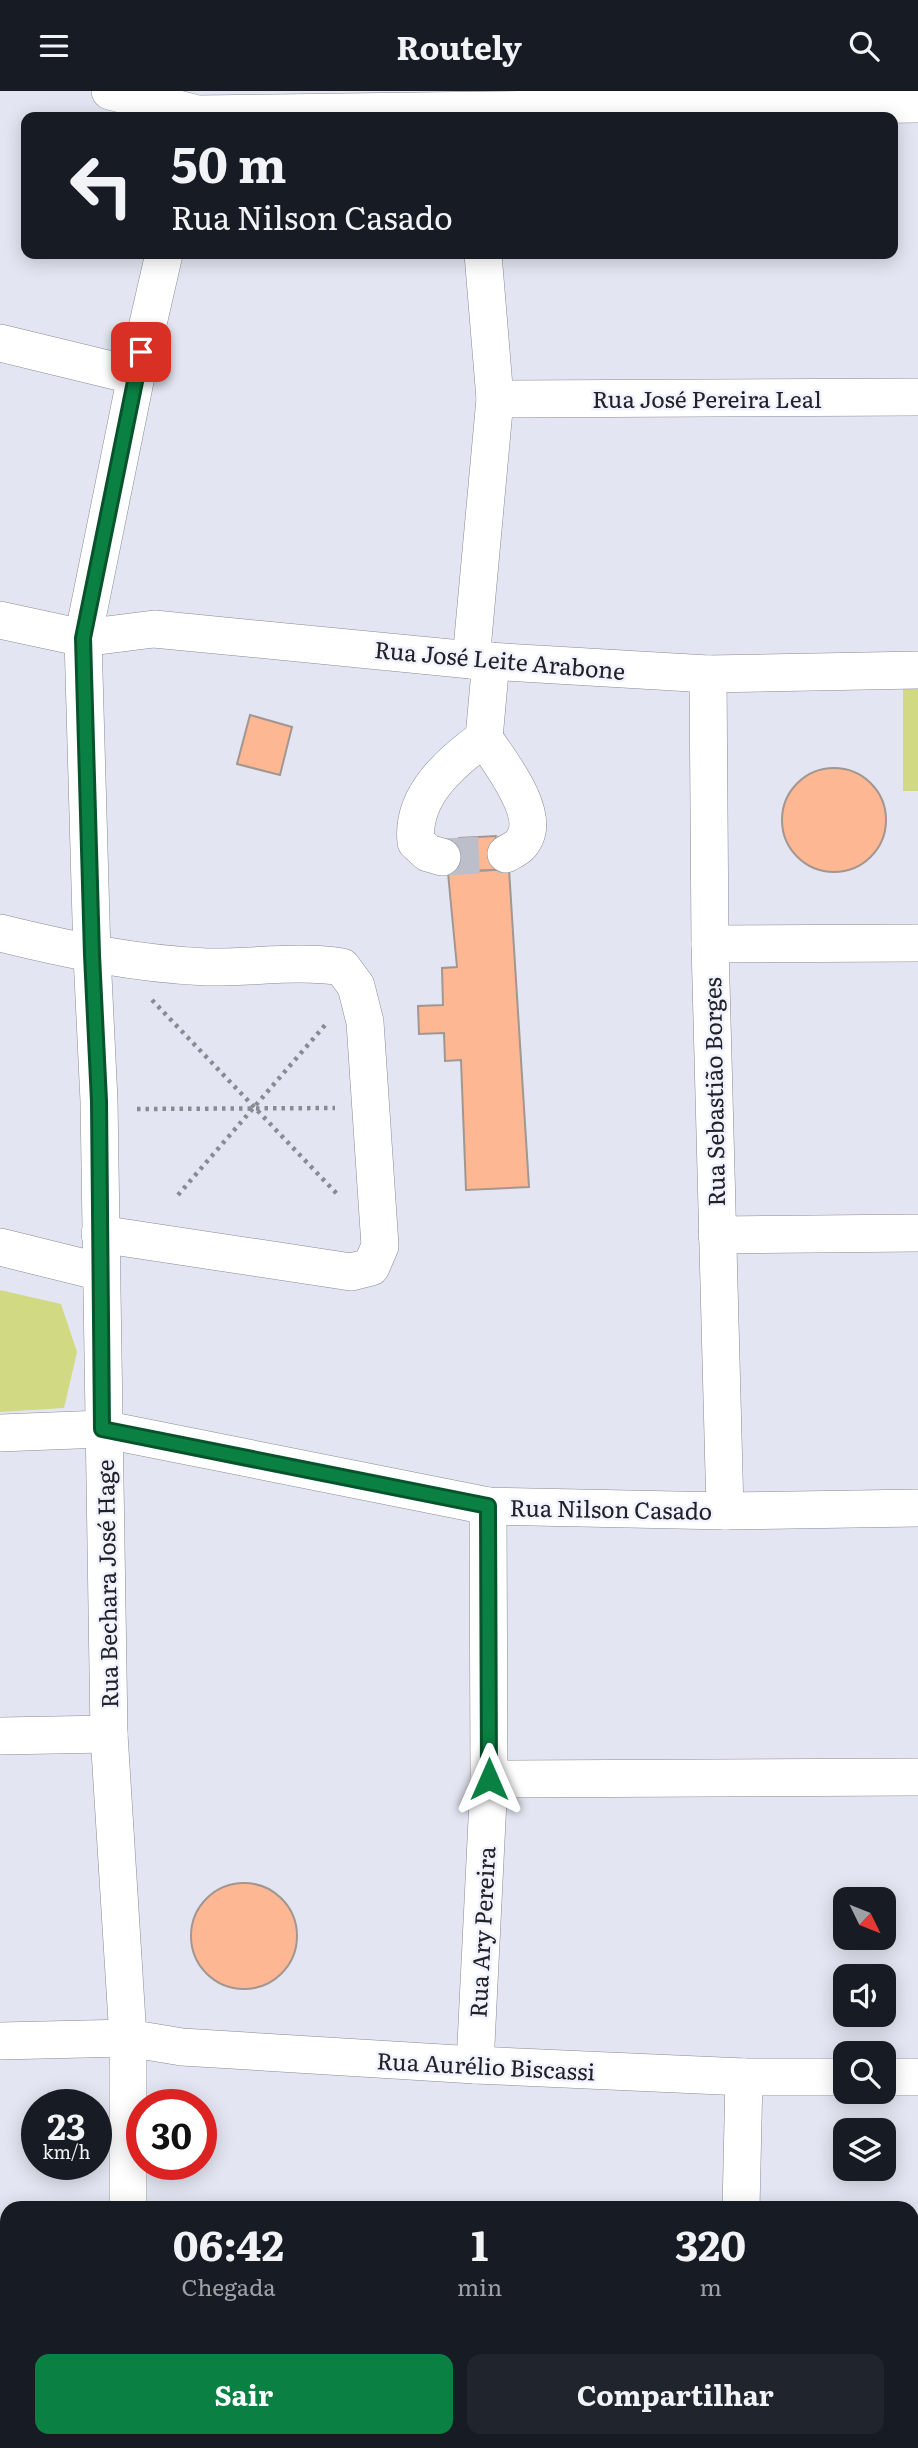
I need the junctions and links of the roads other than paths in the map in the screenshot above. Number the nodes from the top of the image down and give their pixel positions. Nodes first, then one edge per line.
1 (110, 91) edge
2 (918, 104) edge
3 (198, 107) edge
4 (393, 112) edge
5 (560, 112) edge
6 (163, 259) edge
7 (483, 259) edge
8 (0, 343) edge
9 (136, 376) junction
10 (918, 397) edge
11 (495, 399) junction
12 (0, 620) edge
13 (83, 638) junction
14 (481, 660) junction
15 (918, 670) edge
16 (708, 674) junction
17 (484, 737) junction
18 (506, 854) dead end
19 (442, 857) tunnel mouth
20 (0, 933) edge
21 (918, 943) edge
22 (710, 944) junction
23 (92, 955) junction
24 (918, 1233) edge
25 (100, 1234) junction
26 (717, 1235) junction
27 (0, 1247) edge
28 (101, 1272) junction
29 (102, 1429) junction
30 (0, 1433) edge
31 (488, 1506) junction
32 (918, 1508) edge
33 (725, 1511) junction
34 (109, 1734) junction
35 (0, 1736) edge
36 (918, 1777) edge
37 (489, 1779) junction
38 (128, 2038) junction
39 (0, 2041) edge
40 (475, 2065) junction
41 (744, 2077) junction
42 (833, 2077) edge
43 (896, 2077) edge
44 (918, 2077) edge
45 (128, 2201) edge
46 (741, 2201) edge

1 - 3 street
2 - 5 street
3 - 4 street
6 - 9 street, Rua Bechara José Hage
7 - 11 street
8 - 9 street
9 - 13 street, Rua Bechara José Hage
10 - 11 street, Rua José Pereira Leal
11 - 14 street
12 - 13 street, Rua José Leite Arabone
13 - 14 street, Rua José Leite Arabone
13 - 23 street, Rua Bechara José Hage
14 - 16 street, Rua José Leite Arabone
14 - 17 street
15 - 16 street, Rua José Leite Arabone
16 - 22 street, Rua Sebastião Borges
17 - 18 street
17 - 19 street
20 - 23 street
21 - 22 street
22 - 26 street, Rua Sebastião Borges
23 - 25 street, Rua Bechara José Hage
23 - 25 street
24 - 26 street
25 - 28 street, Rua Bechara José Hage
26 - 33 street, Rua Sebastião Borges
27 - 28 street
28 - 29 street, Rua Bechara José Hage
29 - 30 street, Rua Nilson Casado
29 - 31 street, Rua Nilson Casado
29 - 34 street, Rua Bechara José Hage
31 - 33 street, Rua Nilson Casado
31 - 37 street, Rua Ary Pereira
32 - 33 street, Rua Nilson Casado
34 - 35 street
34 - 38 street, Rua Bechara José Hage
36 - 37 street
37 - 40 street, Rua Ary Pereira
38 - 39 street, Rua Aurélio Biscassi
38 - 40 street, Rua Aurélio Biscassi
38 - 45 street, Rua Bechara José Hage
40 - 41 street, Rua Aurélio Biscassi
41 - 42 street, Rua Aurélio Biscassi
41 - 46 street
43 - 44 street

